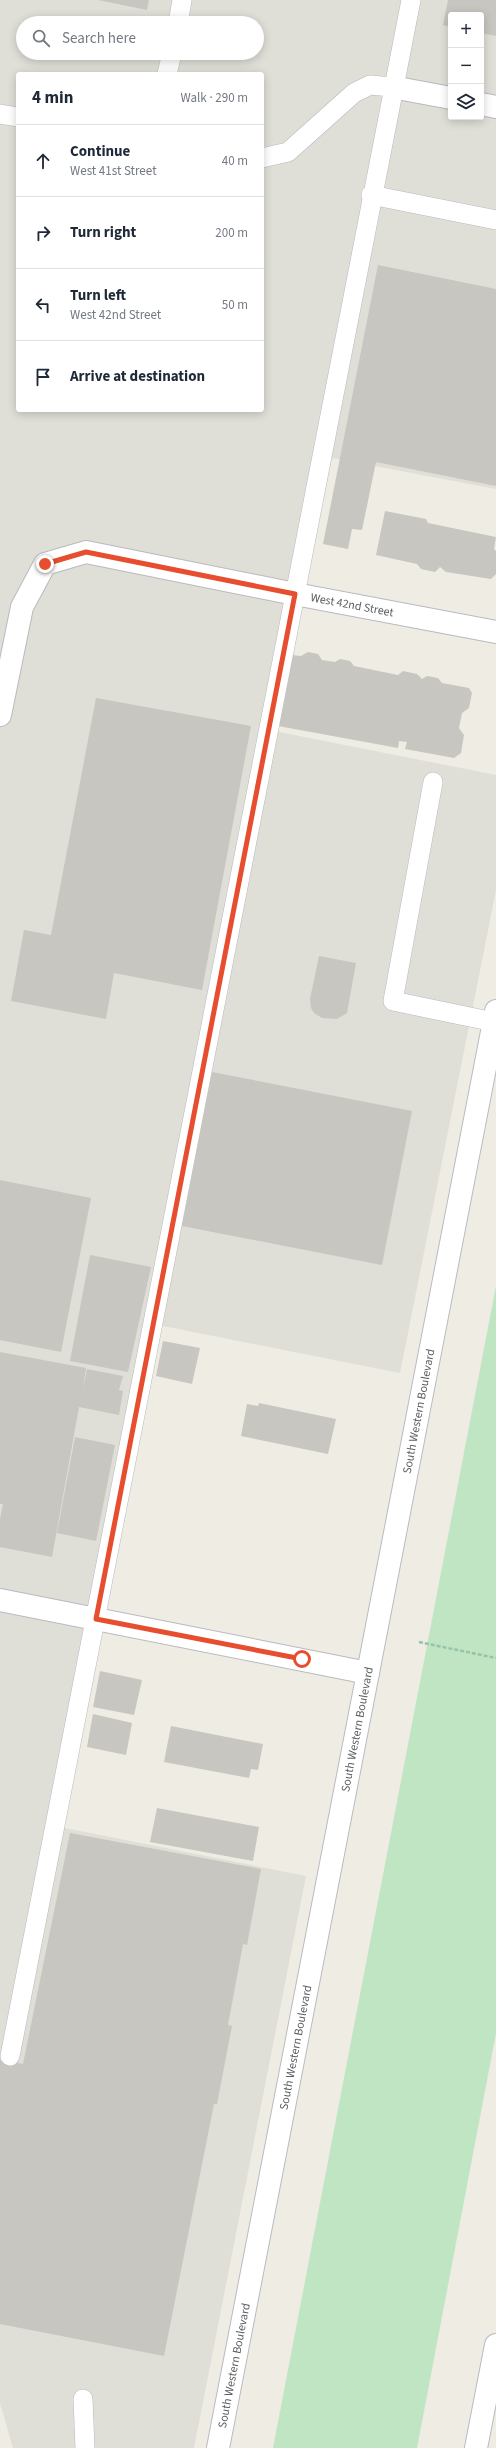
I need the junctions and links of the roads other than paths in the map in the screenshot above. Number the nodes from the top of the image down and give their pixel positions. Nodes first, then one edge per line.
1 (182, 0) edge
2 (411, 0) edge
3 (179, 16) edge
4 (170, 60) edge
5 (167, 72) edge
6 (392, 87) junction
7 (448, 97) edge
8 (484, 105) edge
9 (496, 107) edge
10 (0, 114) edge
11 (16, 117) edge
12 (264, 158) edge
13 (371, 195) junction
14 (496, 220) edge
15 (295, 594) junction
16 (496, 632) edge
17 (0, 715) edge
18 (433, 782) dead end
19 (495, 1017) edge
20 (0, 1600) edge
21 (96, 1619) junction
22 (368, 1673) junction
23 (10, 2056) dead end
24 (496, 2345) edge
25 (83, 2399) dead end
26 (85, 2448) edge
27 (218, 2448) edge
28 (476, 2448) edge

1 - 3 lane
2 - 6 lane
4 - 5 lane
6 - 7 street
6 - 12 lane
6 - 13 lane
8 - 9 street
10 - 11 lane
13 - 14 lane
13 - 15 lane
15 - 16 street, West 42nd Street
15 - 17 street, West 42nd Street
15 - 21 lane
18 - 19 lane
19 - 22 street, South Western Boulevard
20 - 21 street
21 - 22 street
21 - 23 lane
22 - 27 street, South Western Boulevard
24 - 28 street
25 - 26 lane

